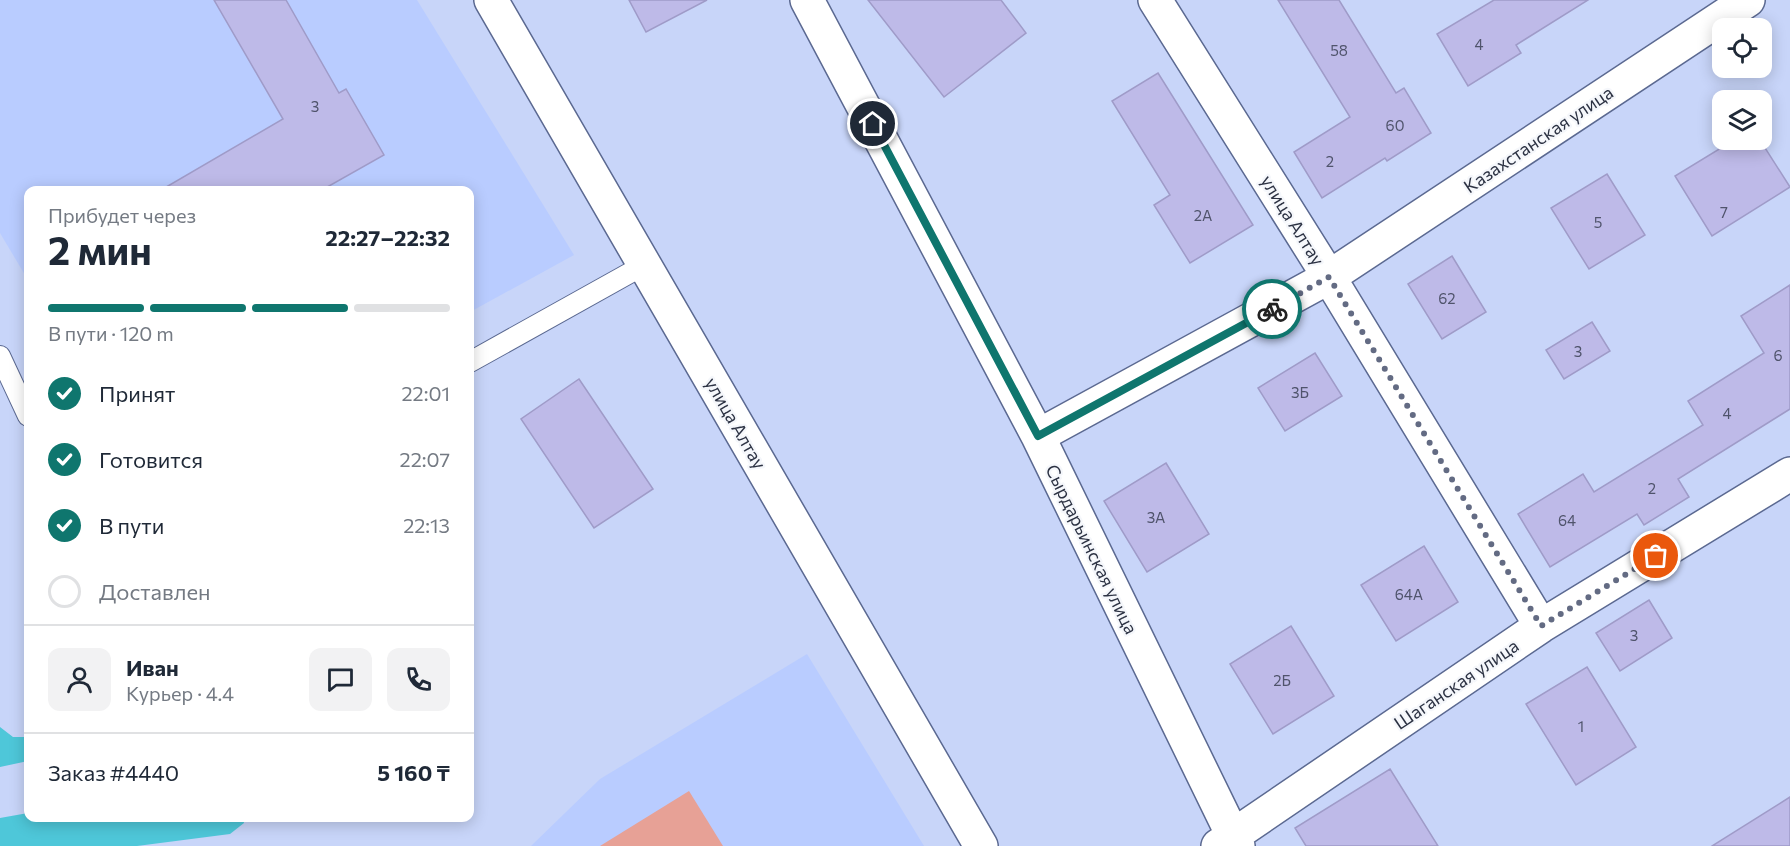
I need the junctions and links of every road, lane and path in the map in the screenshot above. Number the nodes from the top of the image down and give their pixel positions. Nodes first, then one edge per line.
1 (490, 0) edge
2 (807, 0) edge
3 (1155, 0) edge
4 (1748, 0) edge
5 (644, 265) junction
6 (1329, 277) junction
7 (0, 356) edge
8 (474, 360) edge
9 (24, 407) edge
10 (1038, 436) junction
11 (1790, 474) edge
12 (1541, 626) junction
13 (1229, 843) edge
14 (981, 846) edge

1 - 5 street, улица Алтау
2 - 10 street, Сырдарьинская улица
3 - 6 street, улица Алтау
4 - 6 street, Казахстанская улица
5 - 8 lane
5 - 14 street, улица Алтау
6 - 10 street, Казахстанская улица
6 - 12 street, улица Алтау
7 - 9 lane
10 - 13 street, Сырдарьинская улица
11 - 12 street, Шаганская улица
12 - 13 street, Шаганская улица

